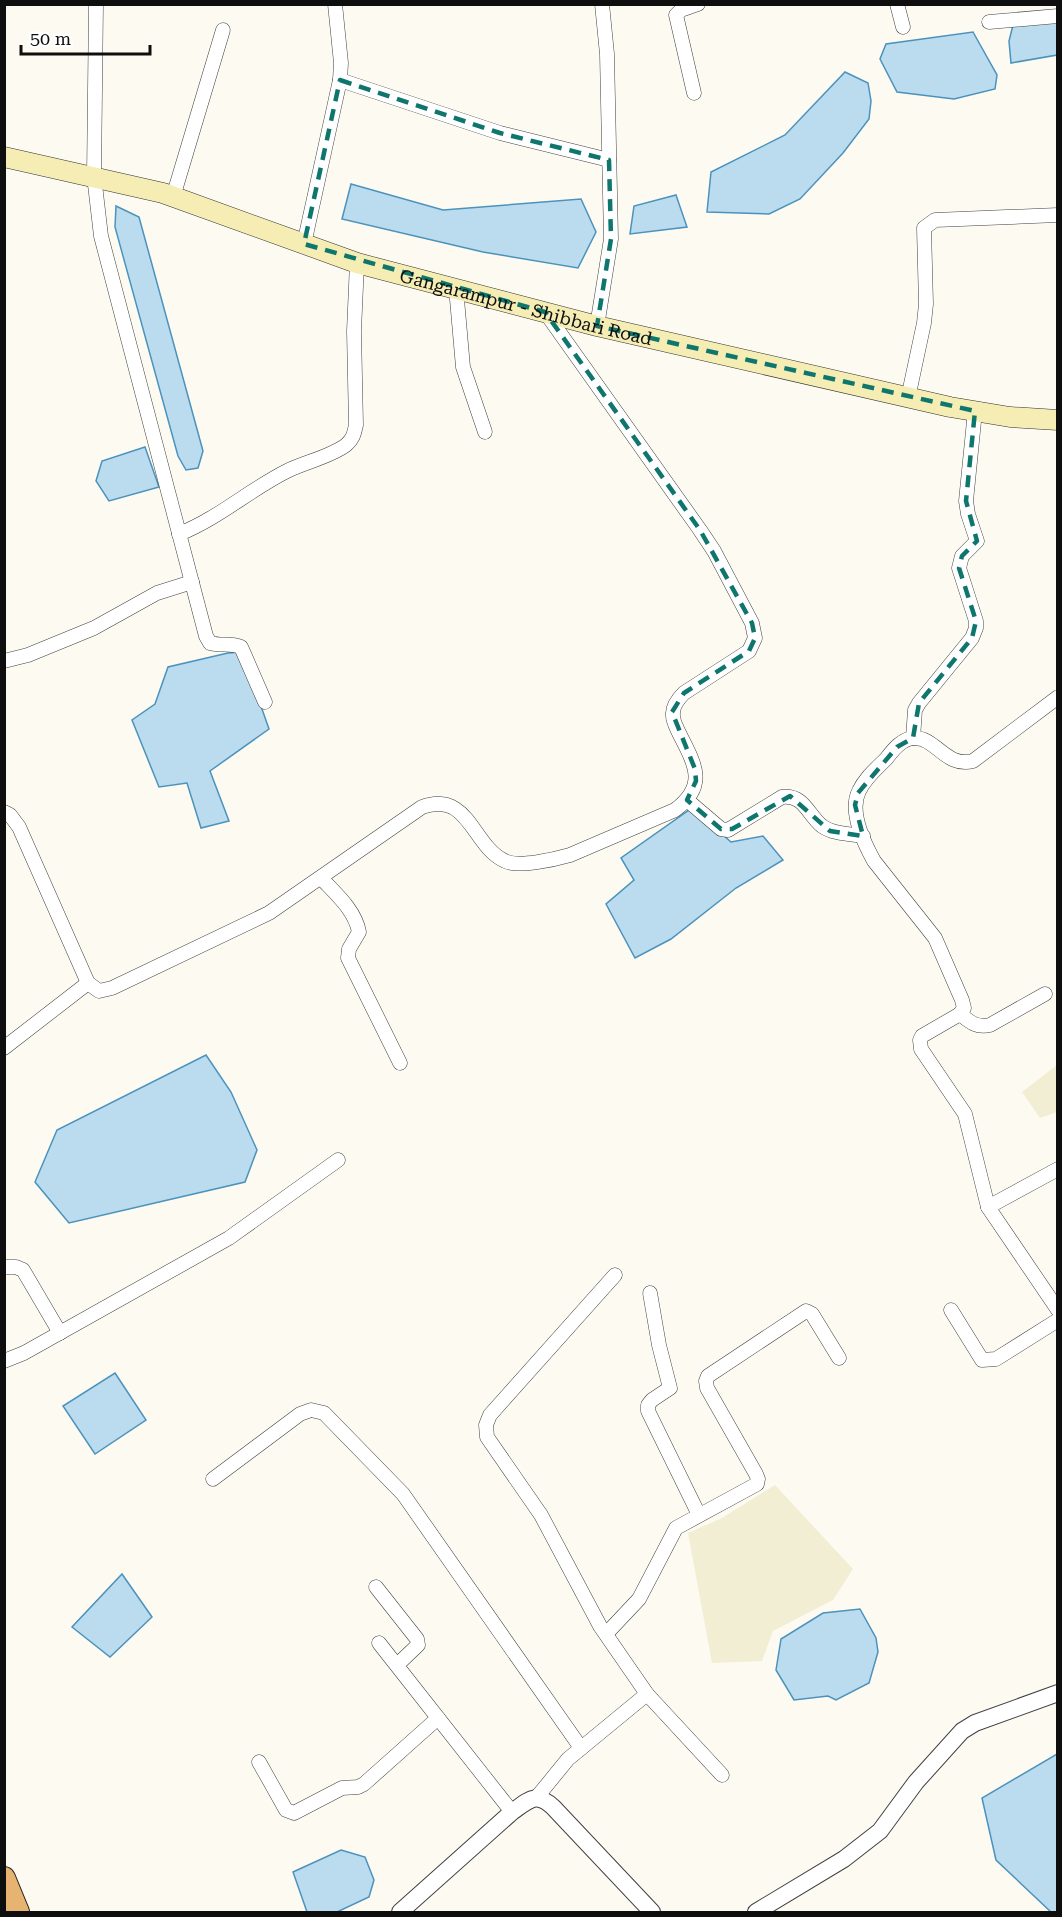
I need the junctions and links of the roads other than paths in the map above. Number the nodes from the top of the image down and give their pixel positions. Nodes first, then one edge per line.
1 (96, 4) edge
2 (335, 4) edge
3 (602, 4) edge
4 (698, 4) edge
5 (897, 4) edge
6 (1058, 16) edge
7 (989, 22) dead end
8 (903, 27) dead end
9 (223, 30) dead end
10 (340, 80) junction
11 (694, 93) dead end
12 (4, 157) edge
13 (609, 160) junction
14 (94, 176) junction
15 (173, 197) junction
16 (1058, 215) edge
17 (304, 244) junction
18 (357, 263) junction
19 (456, 288) junction
20 (545, 312) junction
21 (597, 326) junction
22 (908, 398) junction
23 (975, 411) junction
24 (1058, 420) edge
25 (485, 432) dead end
26 (179, 534) junction
27 (192, 582) junction
28 (4, 662) edge
29 (1058, 697) edge
30 (265, 702) dead end
31 (913, 738) junction
32 (687, 800) junction
33 (4, 812) edge
34 (863, 836) junction
35 (321, 878) junction
36 (88, 983) junction
37 (1045, 994) dead end
38 (960, 1014) junction
39 (4, 1048) edge
40 (400, 1063) dead end
41 (338, 1160) dead end
42 (1058, 1169) edge
43 (988, 1207) junction
44 (4, 1267) edge
45 (615, 1275) dead end
46 (651, 1293) dead end
47 (951, 1310) dead end
48 (1058, 1310) edge
49 (1058, 1320) edge
50 (60, 1333) junction
51 (839, 1358) dead end
52 (4, 1361) edge
53 (213, 1479) dead end
54 (699, 1515) junction
55 (376, 1587) dead end
56 (606, 1634) junction
57 (379, 1643) dead end
58 (397, 1665) junction
59 (646, 1694) junction
60 (1058, 1694) edge
61 (438, 1718) junction
62 (581, 1748) junction
63 (259, 1762) dead end
64 (722, 1775) dead end
65 (537, 1797) junction
66 (513, 1812) junction
67 (4, 1878) edge
68 (18, 1912) edge
69 (400, 1912) edge
70 (652, 1912) edge
71 (756, 1912) edge

1 - 14 street
2 - 10 street
3 - 13 street
4 - 11 street
5 - 8 street
6 - 7 street
9 - 15 street
10 - 13 street
10 - 17 street
12 - 14 main road, Gangarampur - Shibbari Road
13 - 21 street
14 - 15 main road, Gangarampur - Shibbari Road
14 - 26 street
15 - 17 main road, Gangarampur - Shibbari Road
16 - 22 street
17 - 18 main road, Gangarampur - Shibbari Road
18 - 19 main road, Gangarampur - Shibbari Road
18 - 26 street
19 - 20 main road, Gangarampur - Shibbari Road
19 - 25 street
20 - 21 main road, Gangarampur - Shibbari Road
20 - 32 street
21 - 22 main road, Gangarampur - Shibbari Road
22 - 23 main road, Gangarampur - Shibbari Road
23 - 24 main road, Gangarampur - Shibbari Road
23 - 31 street
26 - 27 street
27 - 28 street
27 - 30 street
29 - 31 street
31 - 34 street
32 - 34 street
32 - 35 street
33 - 36 street
34 - 38 street
35 - 36 street
35 - 40 street
36 - 39 street
37 - 38 street
38 - 43 street
41 - 50 street
42 - 43 street
43 - 48 street
44 - 50 street
45 - 56 street
46 - 54 street
47 - 49 street
50 - 52 street
51 - 54 street
53 - 62 street
54 - 56 street
55 - 58 street
56 - 59 street
57 - 58 street
58 - 61 street
59 - 62 street
59 - 64 street
60 - 71 street
61 - 63 street
61 - 66 street
62 - 65 street
65 - 66 street
65 - 70 street
66 - 69 street
67 - 68 highway

